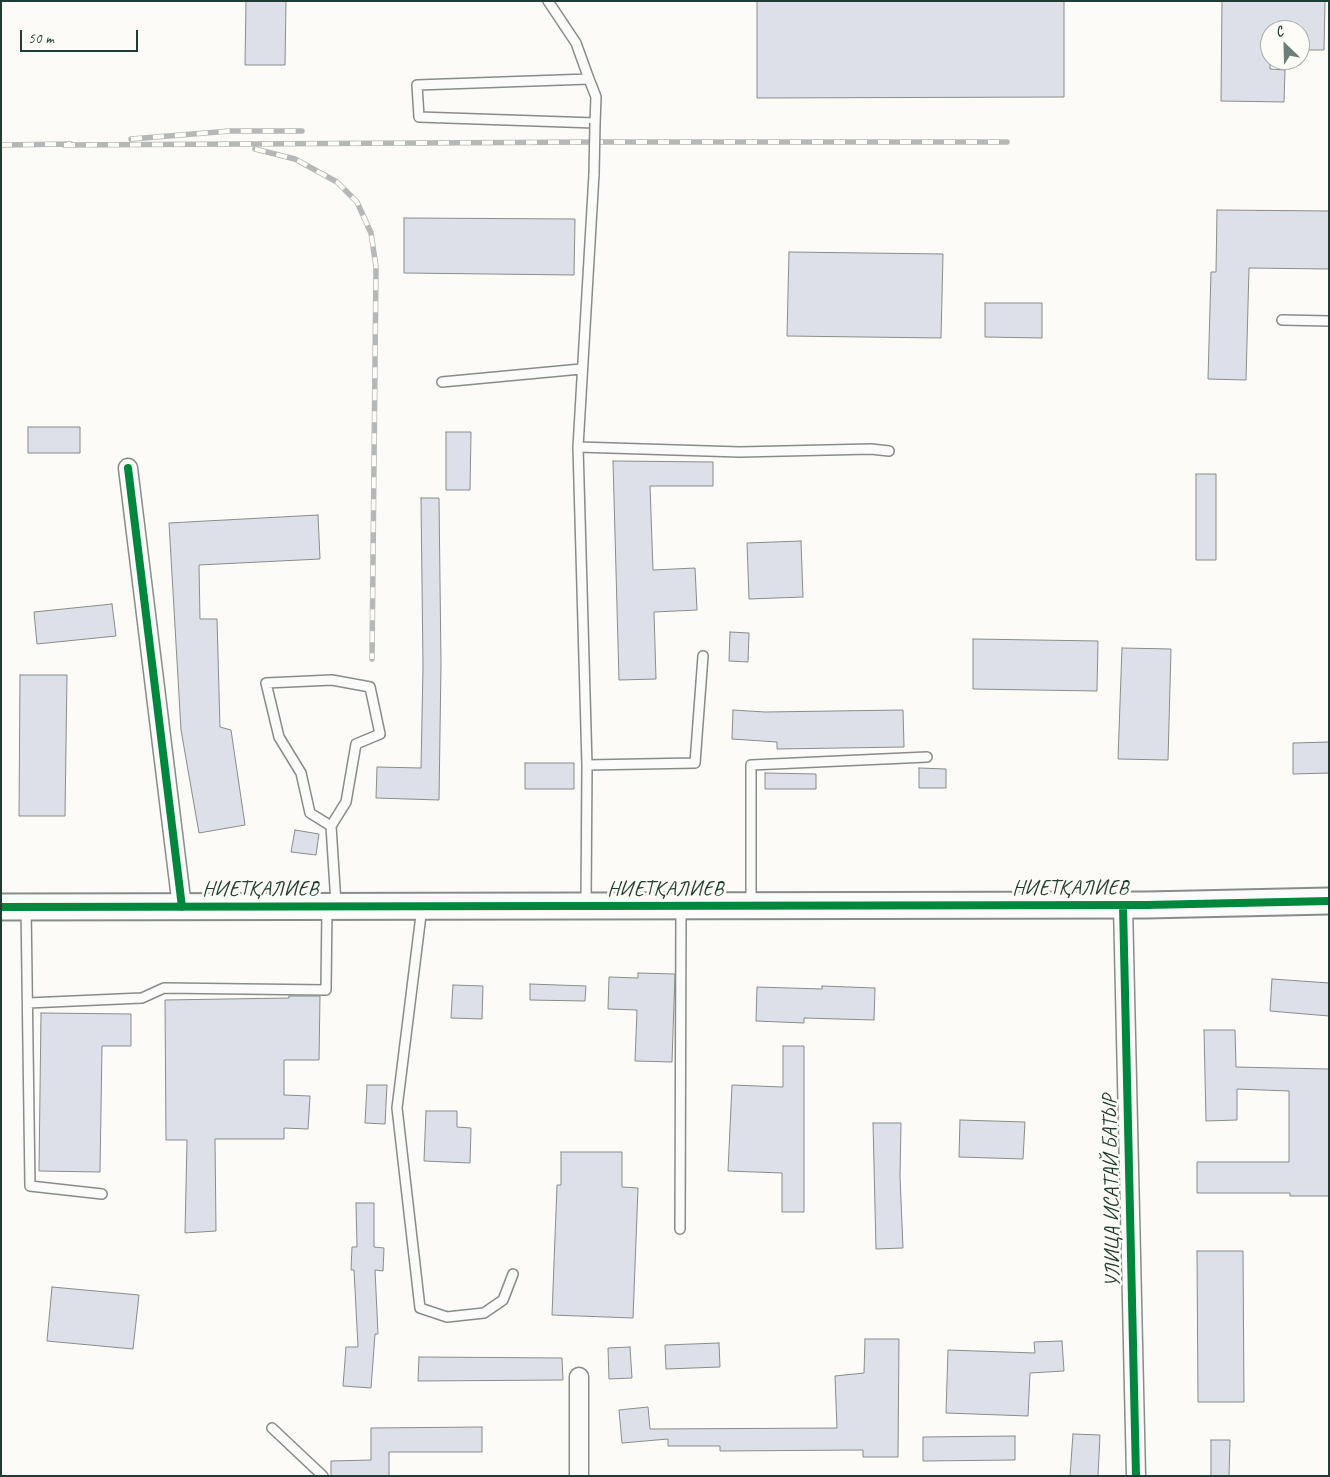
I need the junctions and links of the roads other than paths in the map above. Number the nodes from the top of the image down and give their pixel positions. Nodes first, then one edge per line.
1 (548, 1) edge
2 (589, 79) junction
3 (595, 124) junction
4 (1282, 320) dead end
5 (1329, 321) edge
6 (581, 368) junction
7 (442, 382) dead end
8 (578, 447) junction
9 (889, 451) dead end
10 (128, 468) dead end
11 (703, 656) dead end
12 (927, 757) dead end
13 (587, 765) junction
14 (331, 826) junction
15 (1329, 901) edge
16 (1123, 905) junction
17 (586, 906) junction
18 (681, 906) junction
19 (751, 906) junction
20 (1, 907) edge
21 (26, 907) junction
22 (182, 907) junction
23 (331, 907) junction
24 (422, 907) junction
25 (28, 1003) junction
26 (102, 1194) dead end
27 (680, 1229) dead end
28 (512, 1274) dead end
29 (579, 1377) dead end
30 (272, 1428) dead end
31 (323, 1476) edge
32 (579, 1476) edge
33 (1136, 1476) edge

1 - 2 lane
2 - 3 lane
2 - 3 lane
3 - 6 lane, bridge
4 - 5 lane
6 - 7 lane
6 - 8 lane
8 - 9 lane
8 - 13 lane
10 - 22 street
11 - 13 lane
12 - 19 lane
13 - 17 lane
14 - 14 lane
14 - 23 lane
15 - 16 street, НИЕТҚАЛИЕВ
16 - 19 street, НИЕТҚАЛИЕВ
16 - 33 street, УЛИЦА ИСАТАЙ БАТЫР
17 - 18 street, НИЕТҚАЛИЕВ
17 - 24 street, НИЕТҚАЛИЕВ
18 - 19 street, НИЕТҚАЛИЕВ
18 - 27 lane
20 - 21 street, НИЕТҚАЛИЕВ
21 - 22 street, НИЕТҚАЛИЕВ
21 - 25 lane
22 - 23 street, НИЕТҚАЛИЕВ
23 - 24 street, НИЕТҚАЛИЕВ
23 - 25 lane
24 - 28 lane
25 - 26 lane
29 - 32 street
30 - 31 lane

